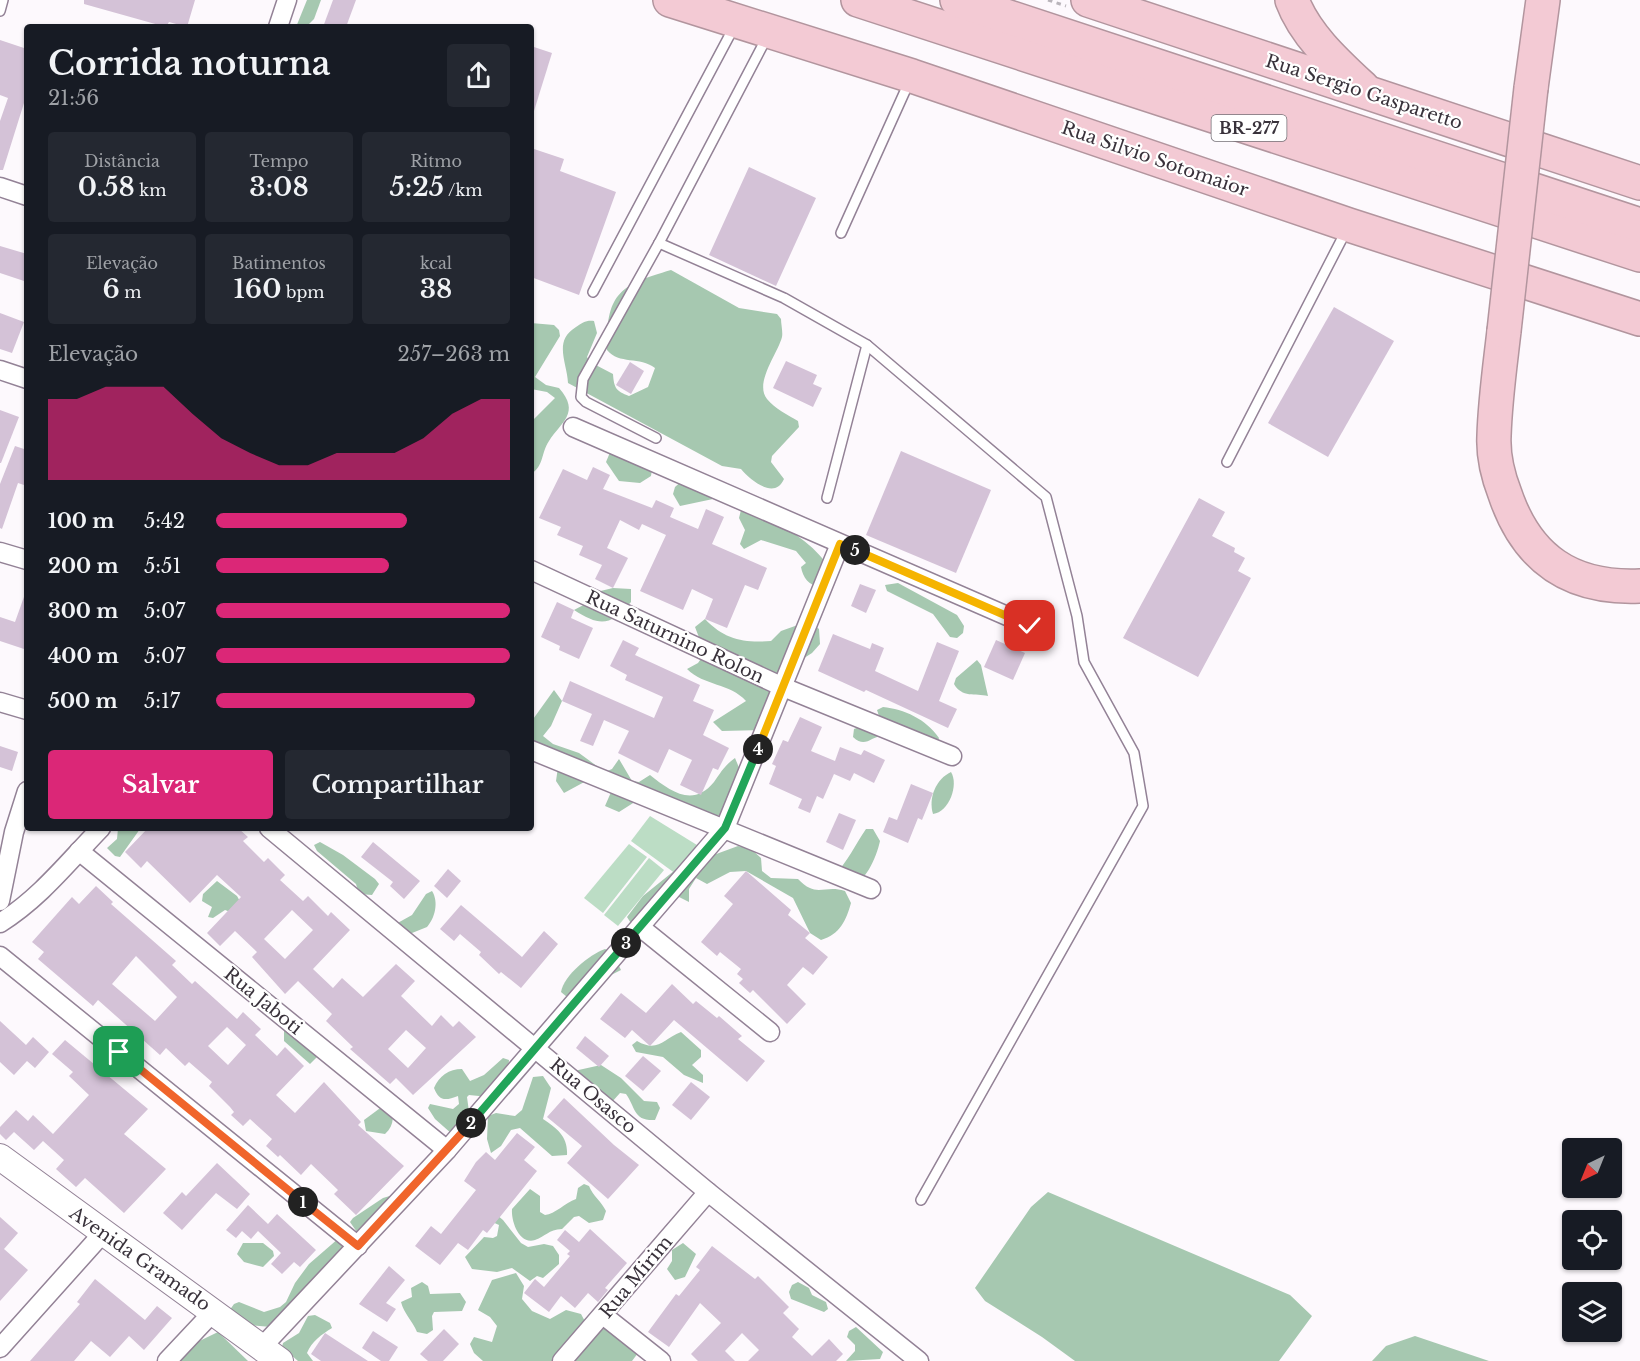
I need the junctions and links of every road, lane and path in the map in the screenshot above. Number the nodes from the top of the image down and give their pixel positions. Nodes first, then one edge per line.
1 (3, 0) edge
2 (286, 0) edge
3 (670, 0) edge
4 (858, 0) edge
5 (957, 0) edge
6 (1088, 0) edge
7 (1292, 0) edge
8 (1543, 0) edge
9 (0, 10) edge
10 (737, 22) junction
11 (279, 24) edge
12 (770, 33) junction
13 (912, 76) junction
14 (1369, 94) junction
15 (1633, 178) edge
16 (0, 187) edge
17 (24, 195) edge
18 (1349, 225) junction
19 (1640, 225) edge
20 (840, 233) dead end
21 (659, 243) junction
22 (1640, 255) edge
23 (592, 292) dead end
24 (1640, 319) edge
25 (867, 345) junction
26 (0, 370) edge
27 (24, 378) edge
28 (573, 427) dead end
29 (656, 438) dead end
30 (1227, 462) dead end
31 (827, 498) dead end
32 (840, 544) junction
33 (0, 552) edge
34 (24, 559) edge
35 (534, 571) edge
36 (1640, 586) edge
37 (1030, 626) dead end
38 (783, 687) junction
39 (0, 702) edge
40 (24, 709) edge
41 (534, 751) edge
42 (952, 756) dead end
43 (24, 797) edge
44 (725, 828) junction
45 (7, 830) edge
46 (98, 831) edge
47 (273, 831) edge
48 (79, 851) junction
49 (871, 889) dead end
50 (0, 901) edge
51 (0, 923) edge
52 (640, 927) junction
53 (0, 956) edge
54 (770, 1032) dead end
55 (536, 1048) junction
56 (447, 1150) junction
57 (0, 1157) edge
58 (708, 1192) junction
59 (921, 1200) dead end
60 (103, 1233) junction
61 (358, 1246) junction
62 (214, 1311) junction
63 (603, 1315) junction
64 (0, 1348) edge
65 (271, 1354) edge
66 (167, 1361) edge
67 (562, 1361) edge
68 (661, 1361) edge
69 (919, 1361) edge

1 - 9 lane
2 - 11 street
3 - 10 highway, Rua Silvio Sotomaior
4 - 22 highway, BR-277
5 - 19 highway, BR-277
6 - 14 highway, Rua Sergio Gasparetto
7 - 14 highway
8 - 36 highway, bridge
10 - 12 highway, Rua Silvio Sotomaior
10 - 23 lane
12 - 13 highway, Rua Silvio Sotomaior
12 - 21 lane
13 - 18 highway, Rua Silvio Sotomaior
13 - 20 lane
14 - 15 highway, Rua Sergio Gasparetto
16 - 17 street
18 - 24 highway, Rua Silvio Sotomaior
18 - 30 lane
21 - 25 lane
21 - 29 lane
25 - 31 lane
25 - 59 lane
26 - 27 street
28 - 32 street
32 - 37 street
32 - 38 street
33 - 34 street
35 - 38 street, Rua Saturnino Rolon
38 - 42 street, Rua Saturnino Rolon
38 - 44 street
39 - 40 street
41 - 44 street
43 - 45 street
44 - 49 street
44 - 52 street
45 - 50 street
46 - 48 street
47 - 55 street, Rua Osasco
48 - 51 street
48 - 56 street, Rua Jaboti
52 - 54 street
52 - 55 street
53 - 61 street
55 - 56 street
55 - 58 street, Rua Osasco
56 - 61 street
57 - 60 street, Avenida Gramado
58 - 63 street, Rua Mirim
58 - 69 street, Rua Osasco
60 - 62 street, Avenida Gramado
60 - 64 street
61 - 65 street
62 - 65 street, Avenida Gramado
62 - 66 street
63 - 67 street, Rua Mirim
63 - 68 street

